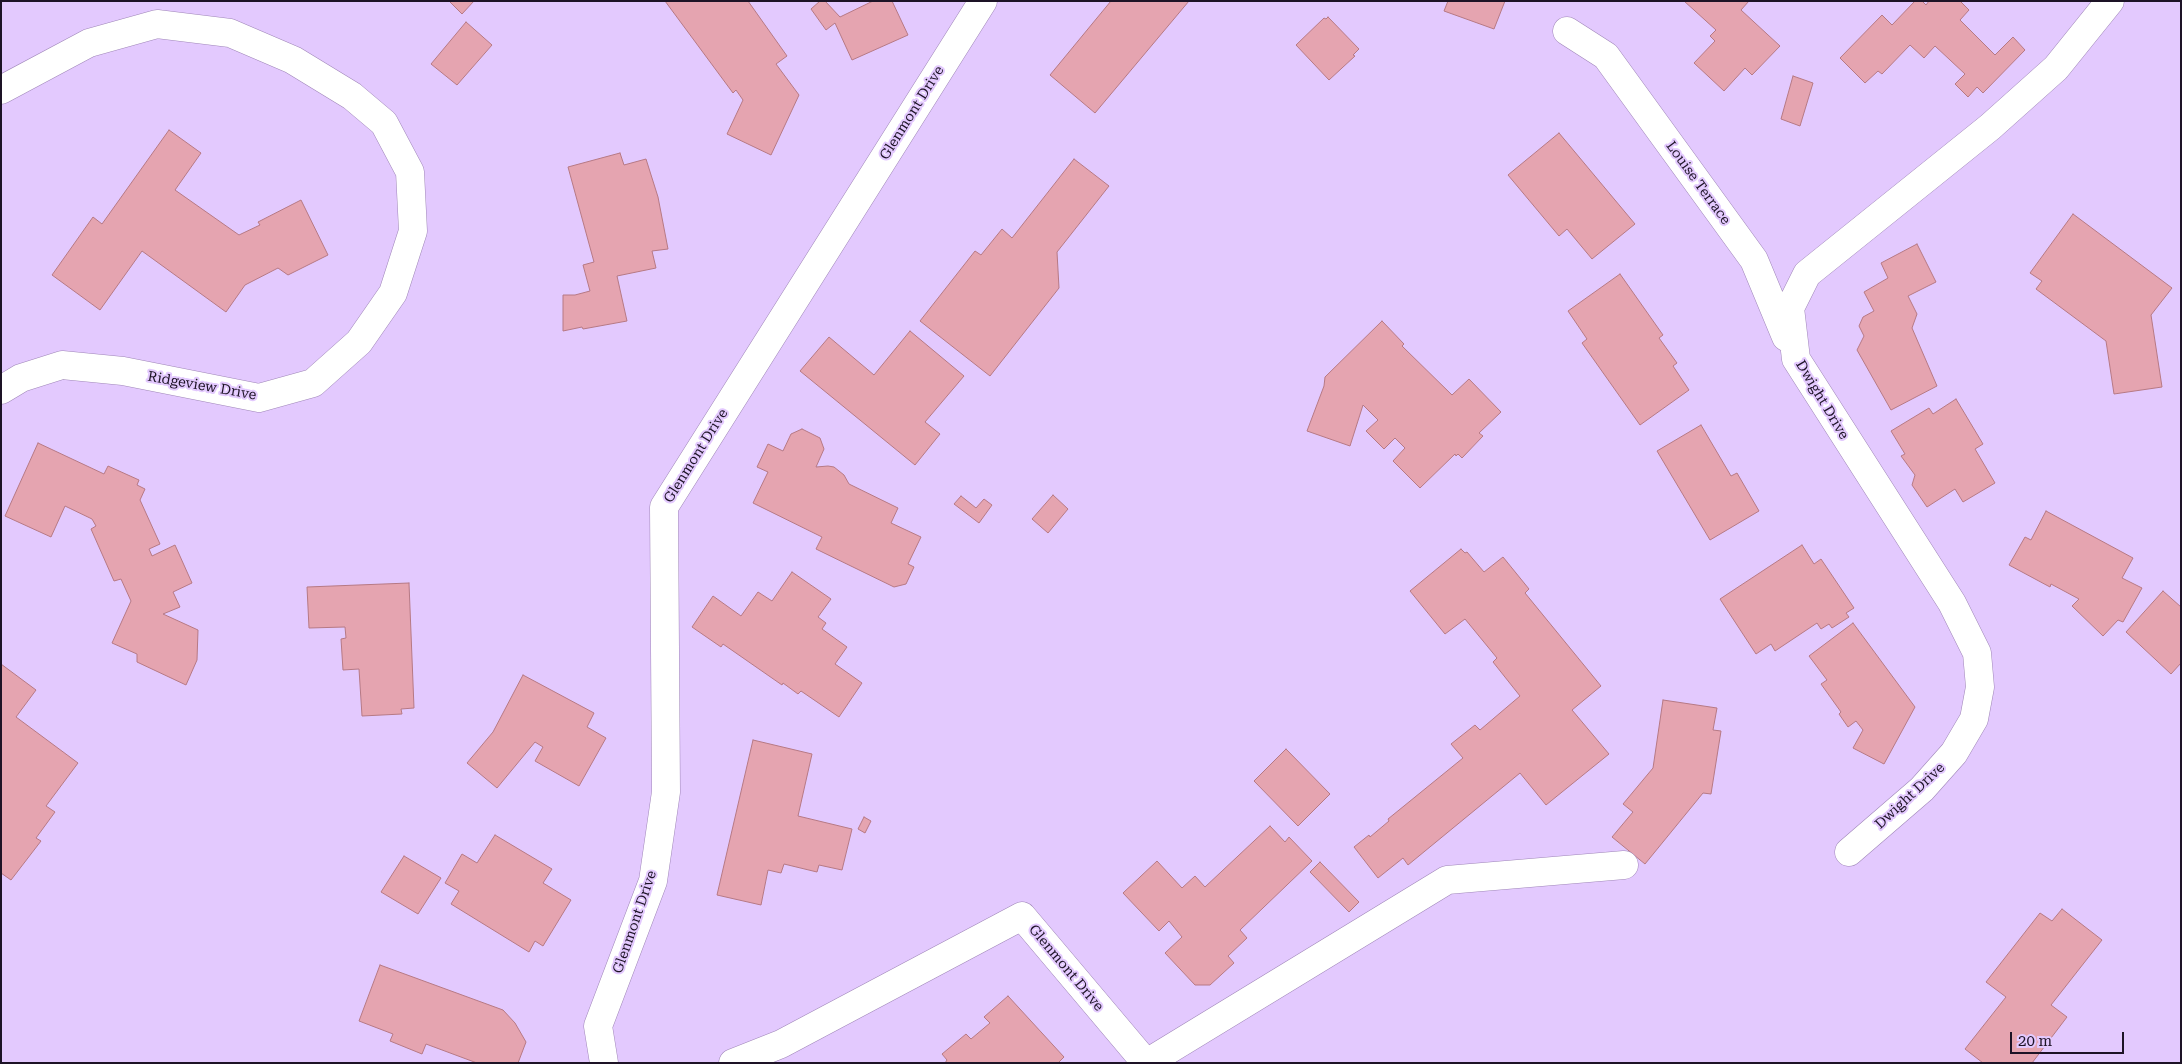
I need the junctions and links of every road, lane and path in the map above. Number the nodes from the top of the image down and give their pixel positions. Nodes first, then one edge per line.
1 (983, 1) edge
2 (2110, 1) edge
3 (1567, 31) dead end
4 (1, 90) edge
5 (1796, 359) junction
6 (1, 390) edge
7 (1849, 852) dead end
8 (1624, 865) dead end
9 (604, 1063) edge
10 (733, 1063) edge
11 (1147, 1063) edge

1 - 9 street, Glenmont Drive
2 - 5 street, Dwight Drive
3 - 5 street, Louise Terrace
4 - 6 street, Ridgeview Drive
5 - 7 street, Dwight Drive
8 - 11 street
10 - 11 street, Glenmont Drive

